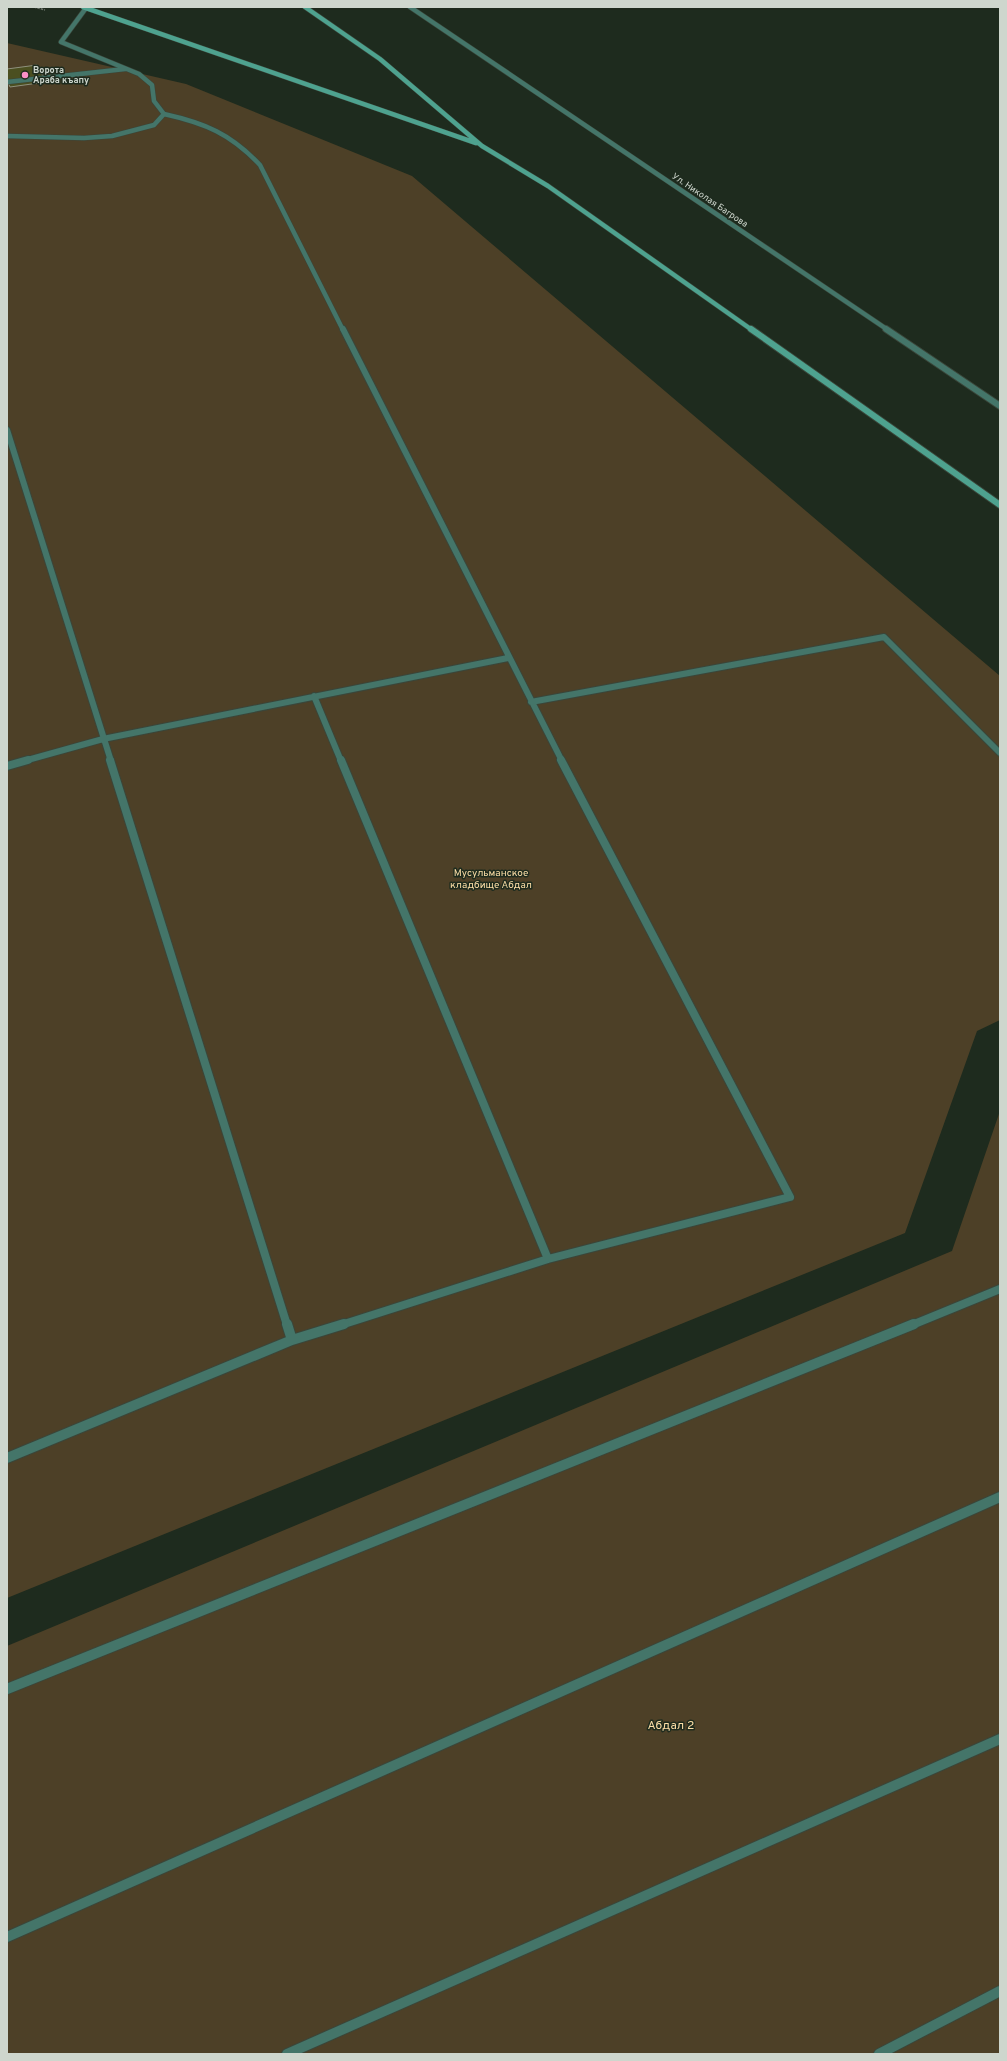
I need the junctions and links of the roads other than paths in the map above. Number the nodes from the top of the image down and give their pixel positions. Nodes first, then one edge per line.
1 (305, 7) edge
2 (410, 7) edge
3 (84, 8) edge
4 (126, 68) junction
5 (7, 82) edge
6 (164, 114) junction
7 (7, 136) edge
8 (482, 146) junction
9 (1000, 406) edge
10 (7, 430) edge
11 (1000, 505) edge
12 (508, 658) junction
13 (314, 696) junction
14 (531, 702) junction
15 (103, 739) junction
16 (1000, 753) edge
17 (7, 766) edge
18 (548, 1259) junction
19 (1000, 1289) edge
20 (292, 1340) junction
21 (7, 1458) edge
22 (1000, 1497) edge
23 (7, 1688) edge
24 (1000, 1739) edge
25 (7, 1937) edge
26 (1000, 1991) edge
27 (288, 2054) edge
28 (879, 2054) edge

1 - 8 main road
2 - 9 street, Ул. Николая Багрова
3 - 4 street
3 - 8 main road
4 - 5 street
4 - 6 street
6 - 7 street
6 - 12 street
8 - 11 main road
10 - 15 street
12 - 13 street
12 - 14 street
13 - 15 street
13 - 18 street
14 - 16 street
14 - 18 street
15 - 17 street
15 - 20 street
18 - 20 street
19 - 23 street
20 - 21 street
22 - 25 street
24 - 27 street
26 - 28 street

